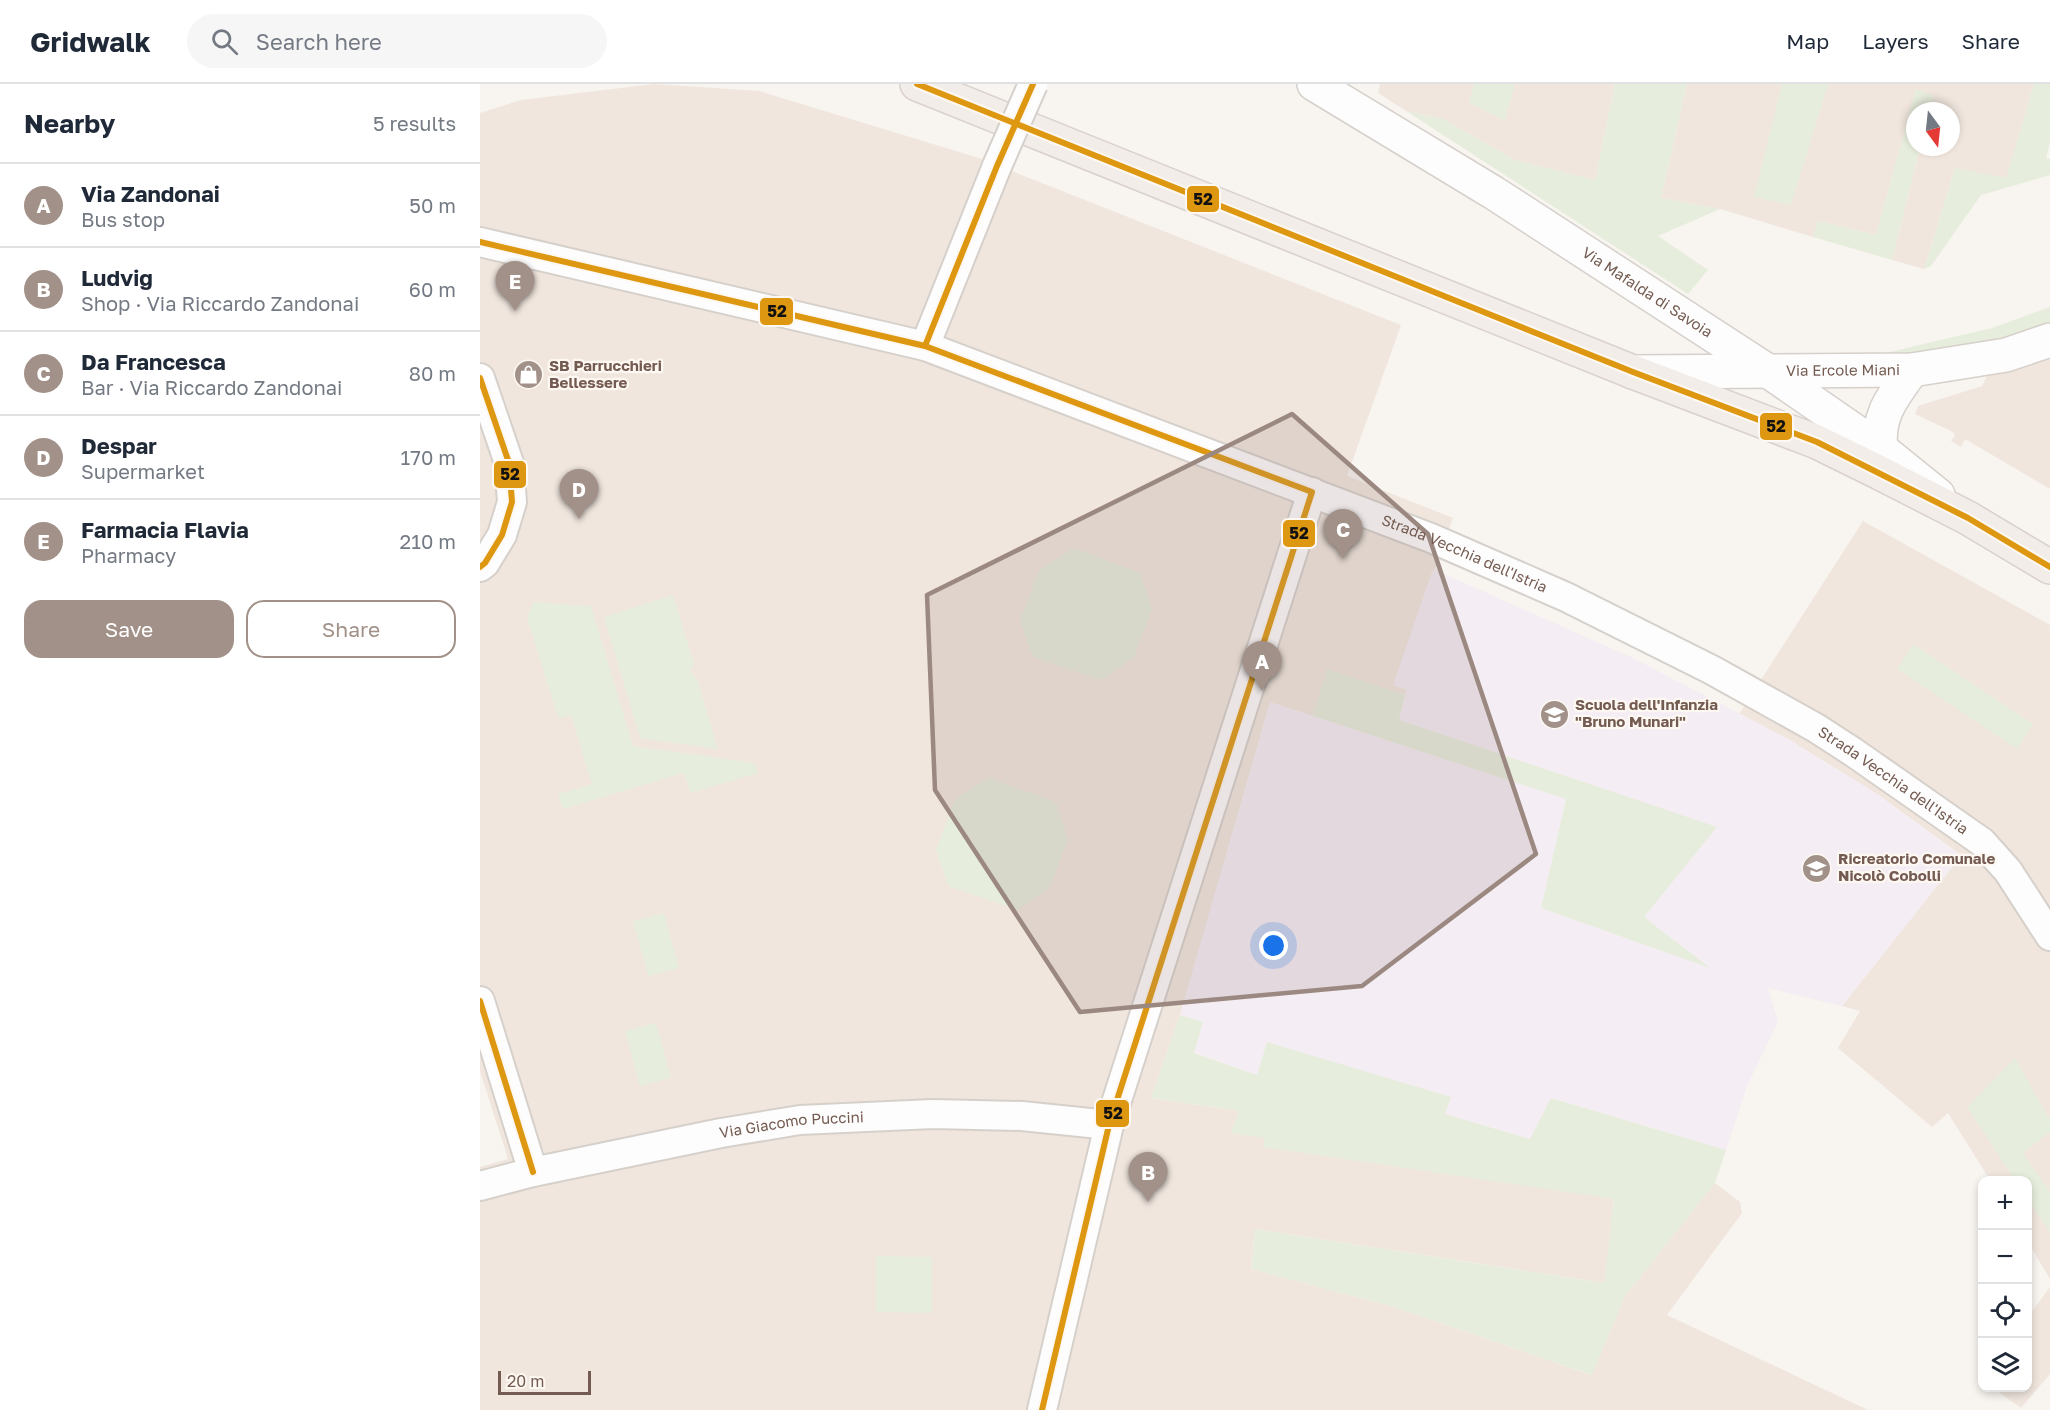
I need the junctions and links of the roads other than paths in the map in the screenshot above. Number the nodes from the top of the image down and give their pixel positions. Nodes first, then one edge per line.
1 (917, 84) edge
2 (1033, 84) edge
3 (1314, 84) edge
4 (480, 242) edge
5 (2050, 340) edge
6 (925, 346) junction
7 (1912, 370) junction
8 (1768, 371) junction
9 (1633, 372) junction
10 (480, 378) edge
11 (1881, 449) junction
12 (1312, 492) junction
13 (1968, 518) junction
14 (480, 567) edge
15 (2050, 567) edge
16 (2050, 936) edge
17 (480, 1001) edge
18 (1109, 1125) junction
19 (533, 1172) junction
20 (480, 1186) edge
21 (1042, 1410) edge

1 - 9 main road
2 - 6 street, bridge
3 - 8 street, Via Mafalda di Savoia
4 - 6 street, Strada Vecchia dell'Istria
5 - 7 street, Via Ercole Miani
6 - 12 street, Strada Vecchia dell'Istria
7 - 8 street, Via Ercole Miani
7 - 11 street
8 - 9 street, Via Ercole Miani
8 - 11 street, Via Mafalda di Savoia
9 - 13 main road
10 - 14 street
11 - 13 street, Via Mafalda di Savoia
12 - 16 street, Strada Vecchia dell'Istria
12 - 18 street
13 - 15 main road
17 - 19 street
18 - 19 street, Via Giacomo Puccini
18 - 21 street
19 - 20 street, Via Giacomo Puccini

